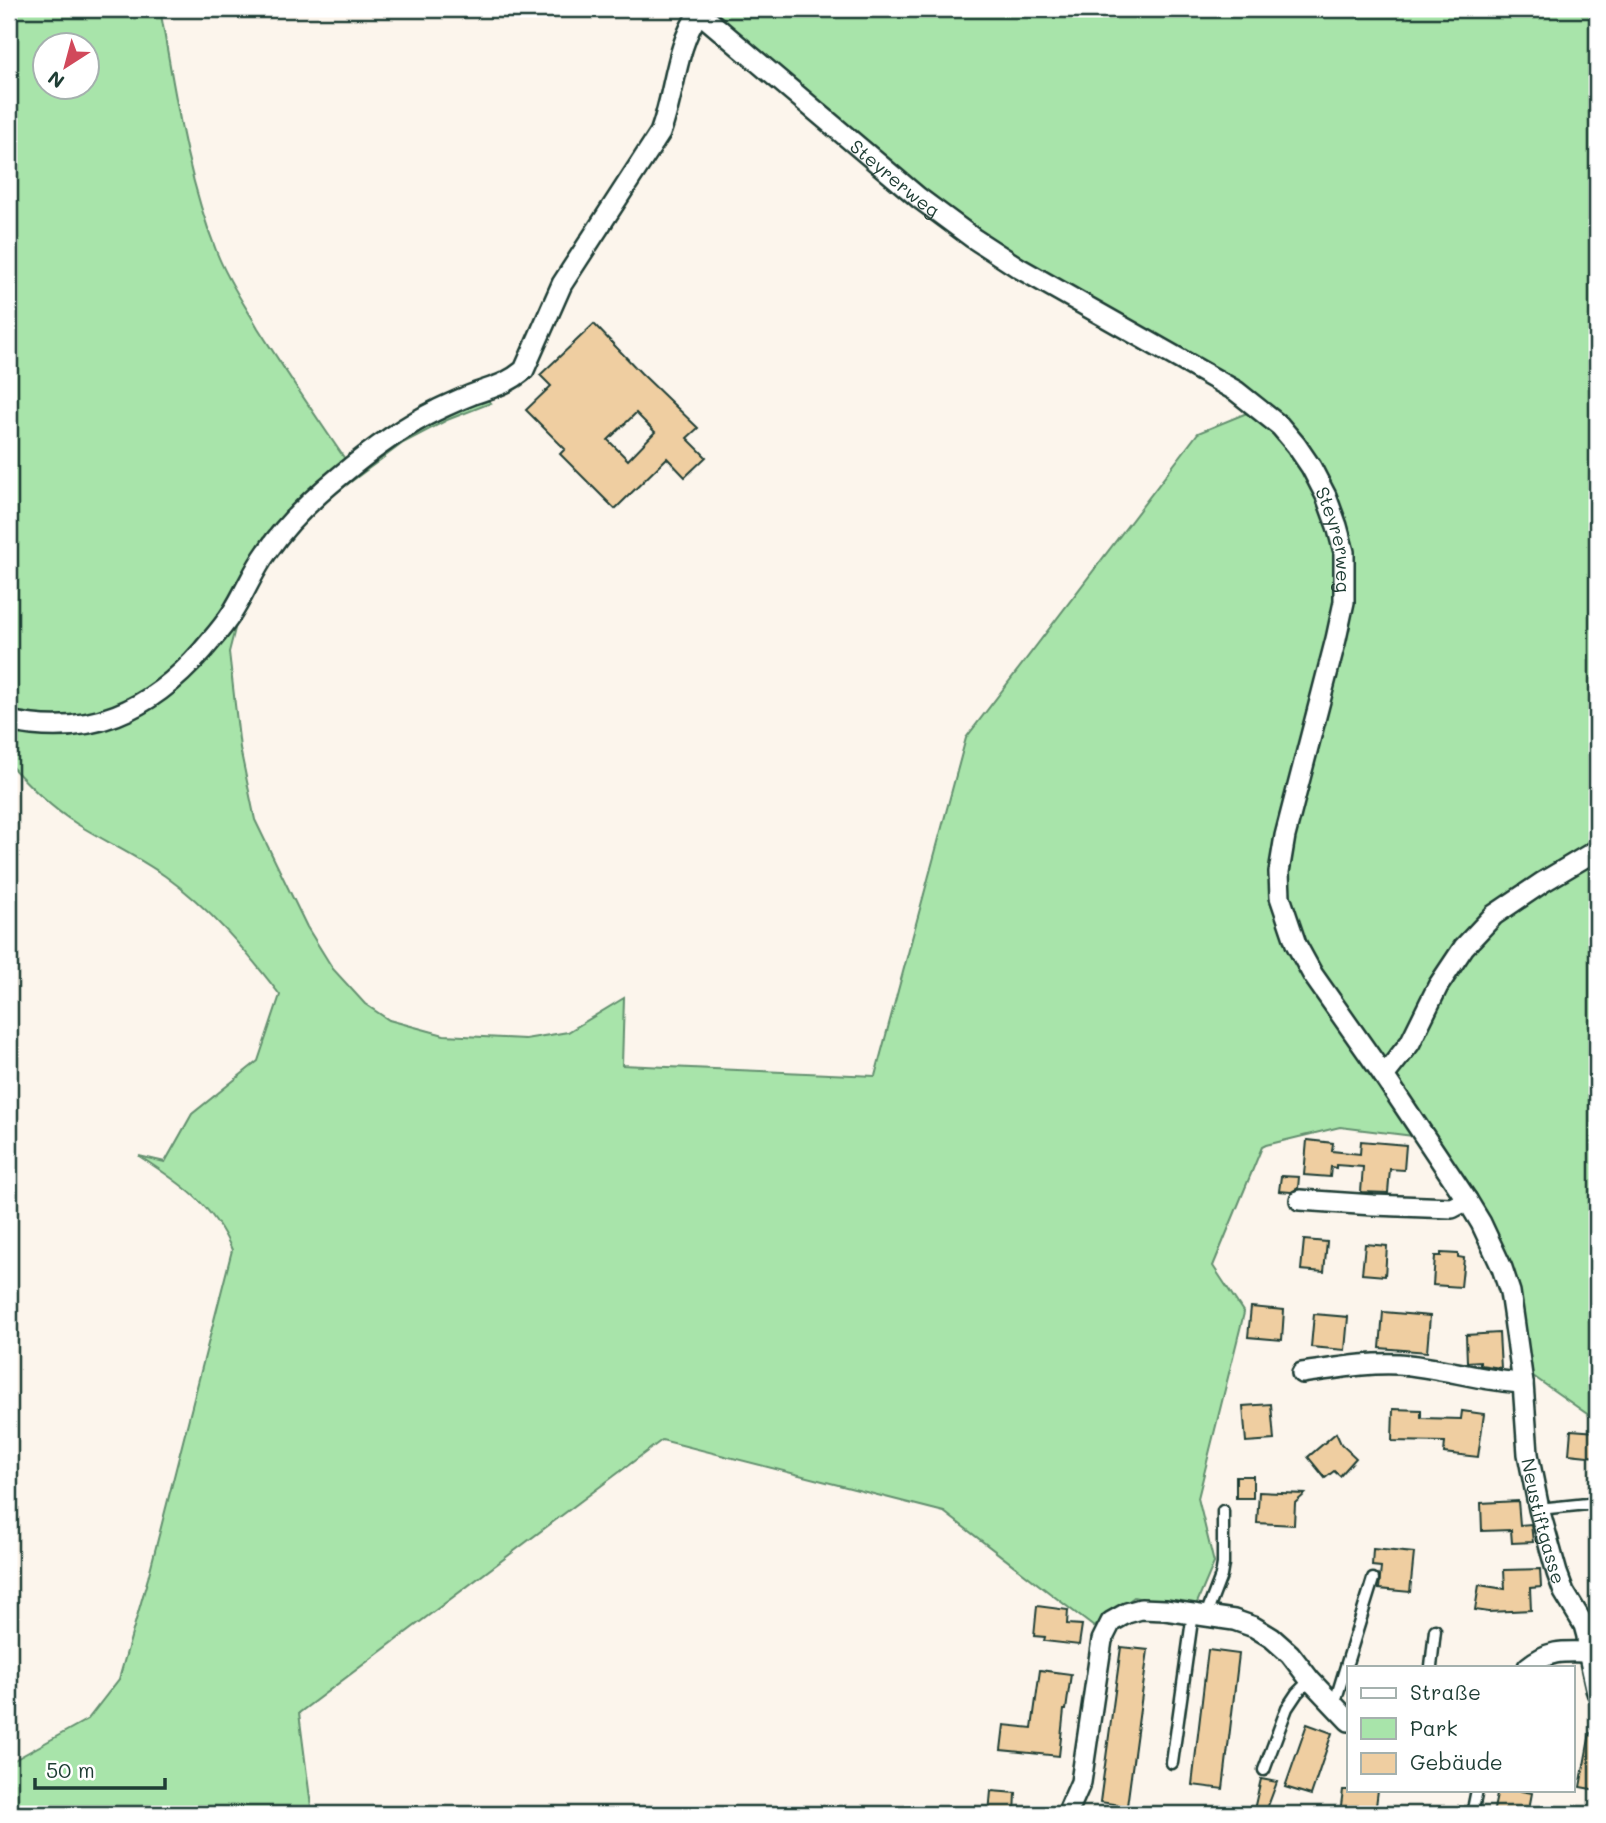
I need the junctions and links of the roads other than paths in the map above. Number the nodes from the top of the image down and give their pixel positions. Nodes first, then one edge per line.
1 (697, 11) edge
2 (9, 721) edge
3 (1597, 850) edge
4 (1384, 1076) junction
5 (1300, 1200) dead end
6 (1466, 1200) junction
7 (1302, 1373) dead end
8 (1523, 1383) junction
9 (1597, 1503) edge
10 (1539, 1509) junction
11 (1223, 1511) dead end
12 (1373, 1579) dead end
13 (1199, 1614) junction
14 (1435, 1630) dead end
15 (1588, 1652) junction
16 (1431, 1666) edge
17 (1529, 1666) edge
18 (1310, 1680) junction
19 (1597, 1692) edge
20 (1334, 1705) junction
21 (1347, 1719) edge
22 (1172, 1763) dead end
23 (1264, 1770) dead end
24 (1477, 1792) edge
25 (1067, 1814) edge
26 (1472, 1814) edge

1 - 2 street
1 - 4 street, Steyrerweg
3 - 4 street
4 - 6 street, Neustiftgasse
5 - 6 street
6 - 8 street, Neustiftgasse
7 - 8 street
8 - 10 street, Neustiftgasse
9 - 10 lane
10 - 15 street, Neustiftgasse
11 - 13 lane
12 - 20 lane
13 - 18 street
13 - 22 lane
13 - 25 street
14 - 16 lane
15 - 17 street
15 - 19 street, Neustiftgasse
18 - 20 street
18 - 23 lane
20 - 21 street
24 - 26 lane

